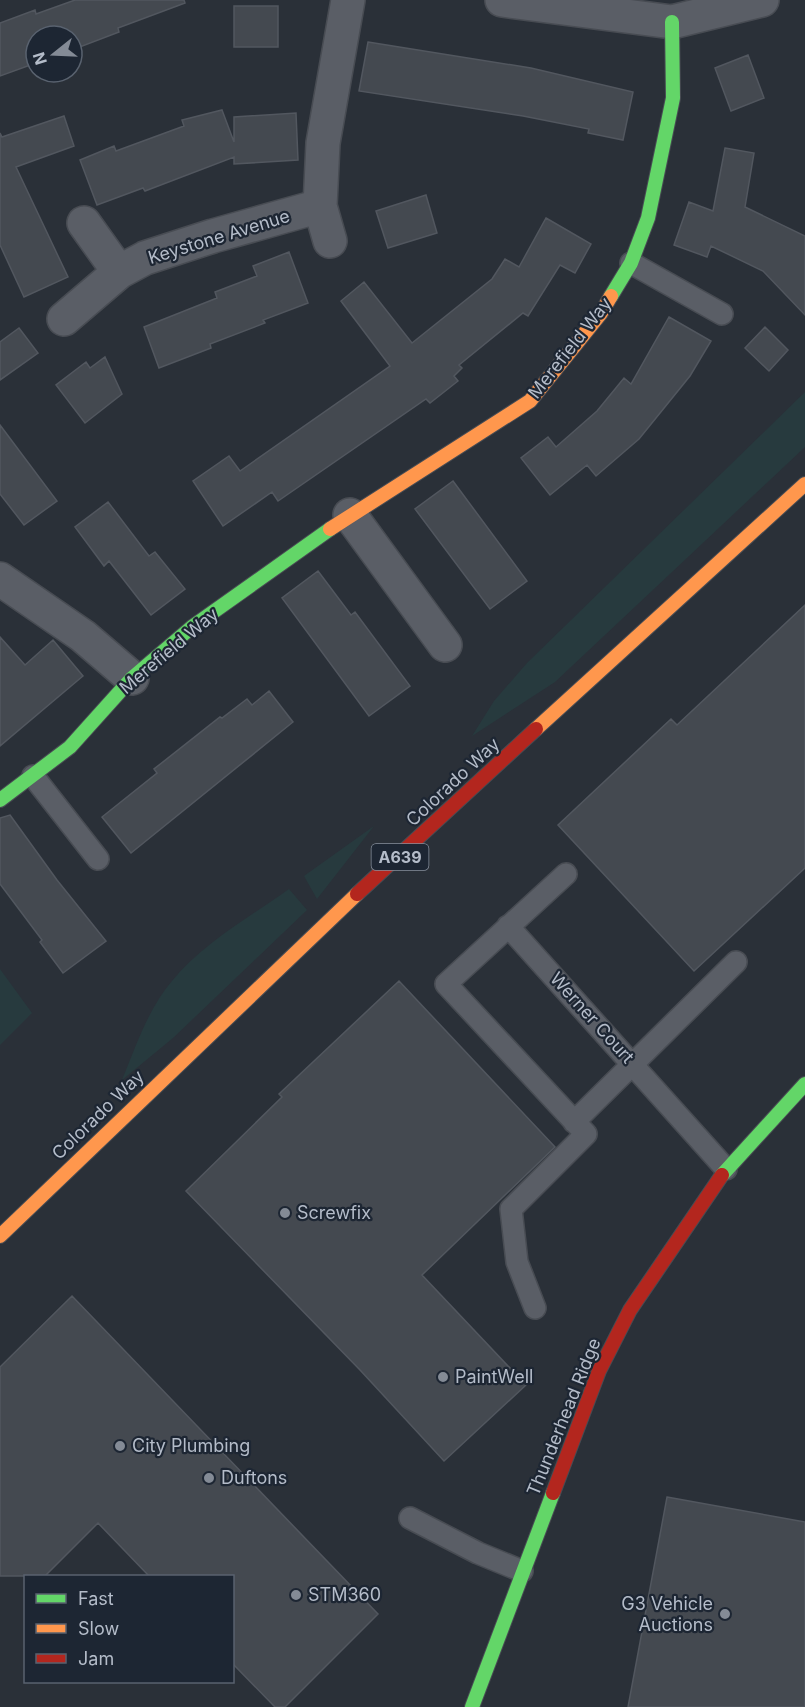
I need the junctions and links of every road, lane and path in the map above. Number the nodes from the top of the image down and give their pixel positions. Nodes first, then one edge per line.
1 (348, 0) edge
2 (502, 0) edge
3 (762, 0) edge
4 (672, 22) junction
5 (320, 206) junction
6 (84, 223) dead end
7 (330, 241) dead end
8 (630, 263) junction
9 (119, 272) junction
10 (722, 314) dead end
11 (64, 319) dead end
12 (805, 484) edge
13 (350, 515) junction
14 (0, 579) edge
15 (445, 645) dead end
16 (132, 678) junction
17 (33, 776) junction
18 (0, 800) edge
19 (98, 859) dead end
20 (566, 874) dead end
21 (508, 926) junction
22 (736, 962) dead end
23 (633, 1064) junction
24 (805, 1084) edge
25 (574, 1122) junction
26 (726, 1169) junction
27 (0, 1236) edge
28 (535, 1308) dead end
29 (410, 1518) dead end
30 (522, 1571) junction
31 (472, 1707) edge

1 - 5 street
2 - 4 street
3 - 4 street
4 - 8 street, Merefield Way
5 - 7 street
5 - 9 street, Keystone Avenue
6 - 9 street
8 - 10 lane
8 - 13 street, Merefield Way
9 - 11 street, Keystone Avenue
12 - 27 street, Colorado Way / A639
13 - 15 street
13 - 16 street, Merefield Way
14 - 16 street
16 - 17 street, Merefield Way
17 - 18 street, Merefield Way
17 - 19 lane
20 - 21 lane
21 - 23 lane, Werner Court
21 - 25 lane
22 - 23 lane
23 - 25 lane
23 - 26 lane, Werner Court
24 - 26 street, Thunderhead Ridge
25 - 28 lane
26 - 30 street, Thunderhead Ridge
29 - 30 lane
30 - 31 street, Thunderhead Ridge

